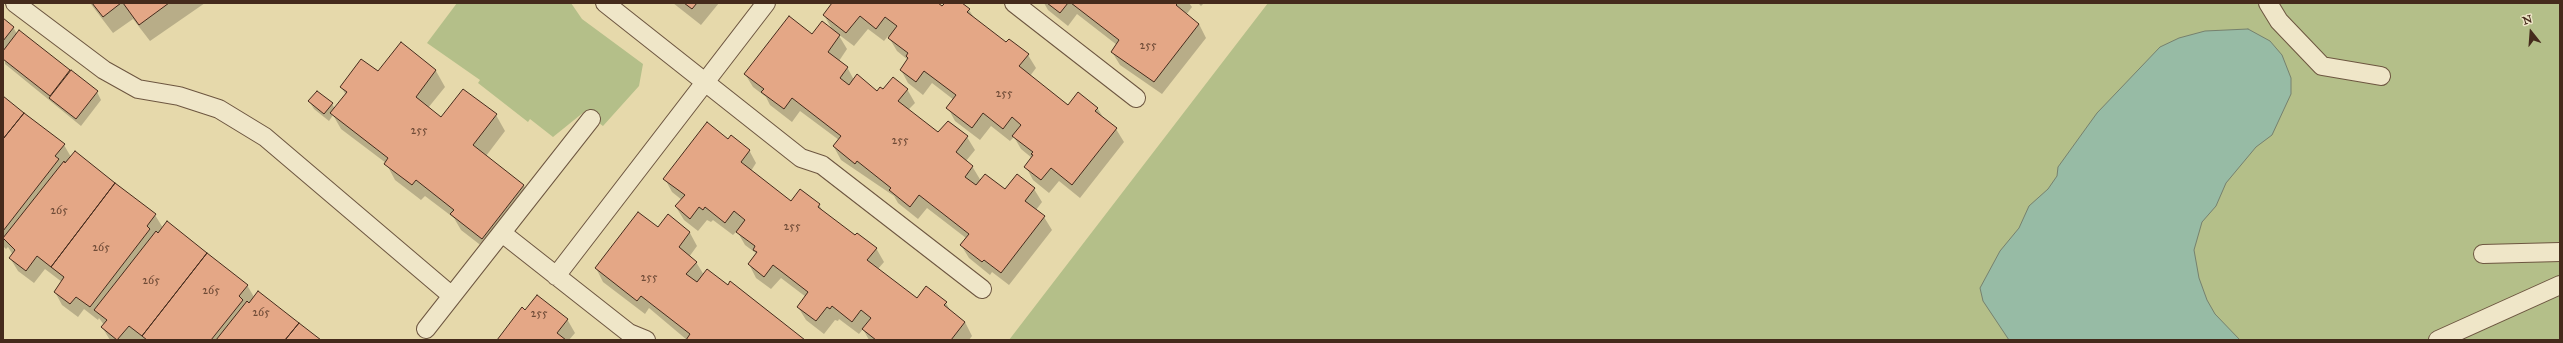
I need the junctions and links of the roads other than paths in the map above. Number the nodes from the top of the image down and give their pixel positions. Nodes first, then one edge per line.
1 (15, 3) edge
2 (605, 3) edge
3 (766, 3) edge
4 (1014, 3) edge
5 (2268, 3) edge
6 (2381, 76) dead end
7 (705, 80) junction
8 (1136, 98) dead end
9 (591, 119) dead end
10 (502, 233) junction
11 (2560, 252) edge
12 (2483, 254) dead end
13 (556, 276) junction
14 (2560, 284) edge
15 (982, 289) dead end
16 (452, 296) junction
17 (426, 329) dead end
18 (646, 340) edge
19 (2438, 340) edge

1 - 16 lane
2 - 7 lane
3 - 7 lane
4 - 8 lane
5 - 6 lane
7 - 13 lane
7 - 15 lane
9 - 10 lane
10 - 13 lane
10 - 16 lane
11 - 12 lane
13 - 18 lane
14 - 19 lane
16 - 17 lane

